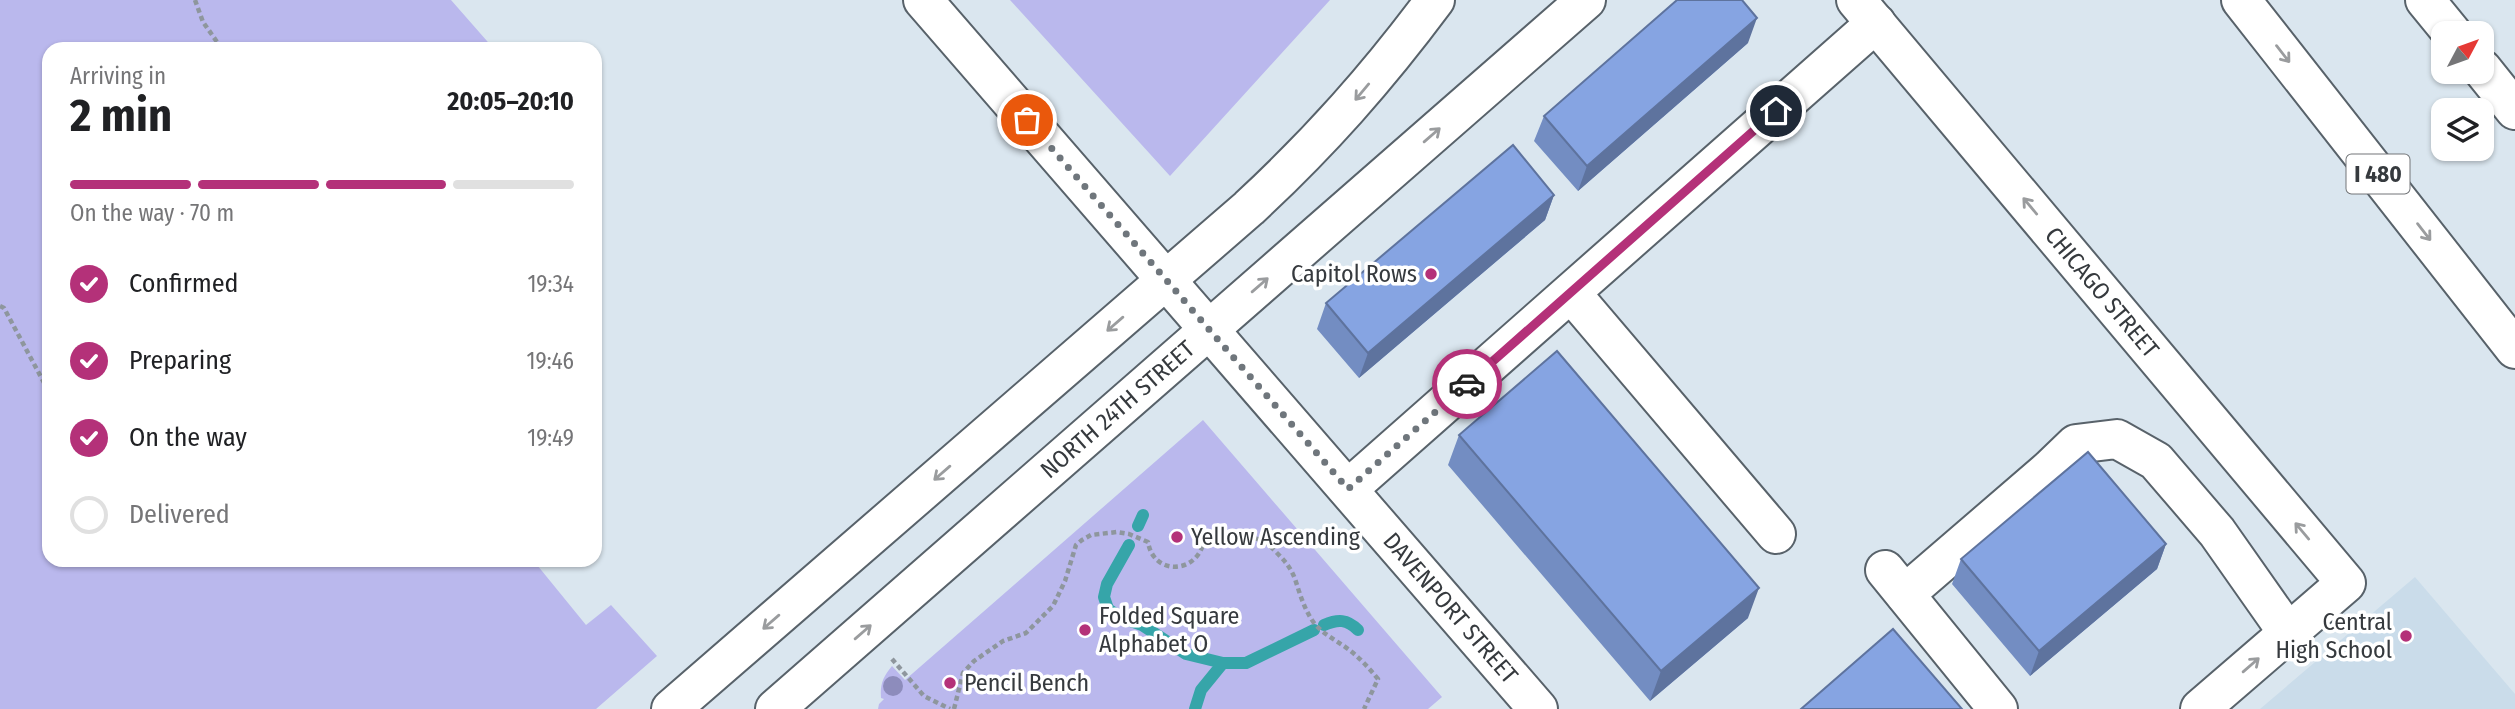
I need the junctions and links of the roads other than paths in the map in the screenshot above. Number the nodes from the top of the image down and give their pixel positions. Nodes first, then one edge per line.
1 (923, 0) edge
2 (1435, 0) edge
3 (1587, 0) edge
4 (2241, 0) edge
5 (2425, 0) edge
6 (1866, 11) edge
7 (2442, 21) edge
8 (2494, 84) edge
9 (2515, 110) edge
10 (1166, 280) junction
11 (1571, 293) junction
12 (1209, 330) junction
13 (2515, 349) edge
14 (1348, 489) junction
15 (1776, 534) dead end
16 (2288, 633) junction
17 (671, 709) edge
18 (775, 709) edge
19 (1538, 709) edge
20 (1998, 709) edge
21 (2200, 709) edge

1 - 10 main road, DAVENPORT STREET
2 -> 10 main road
12 -> 3 main road, NORTH 24TH STREET
4 -> 13 main road, I 480
5 - 7 main road
6 - 11 main road
16 -> 6 main road, CHICAGO STREET
8 - 9 main road
10 - 12 main road, DAVENPORT STREET
10 -> 17 main road
11 - 14 main road
11 - 15 main road
12 - 14 main road, DAVENPORT STREET
18 -> 12 main road, NORTH 24TH STREET
14 - 19 main road, DAVENPORT STREET
16 - 20 main road
21 -> 16 main road

